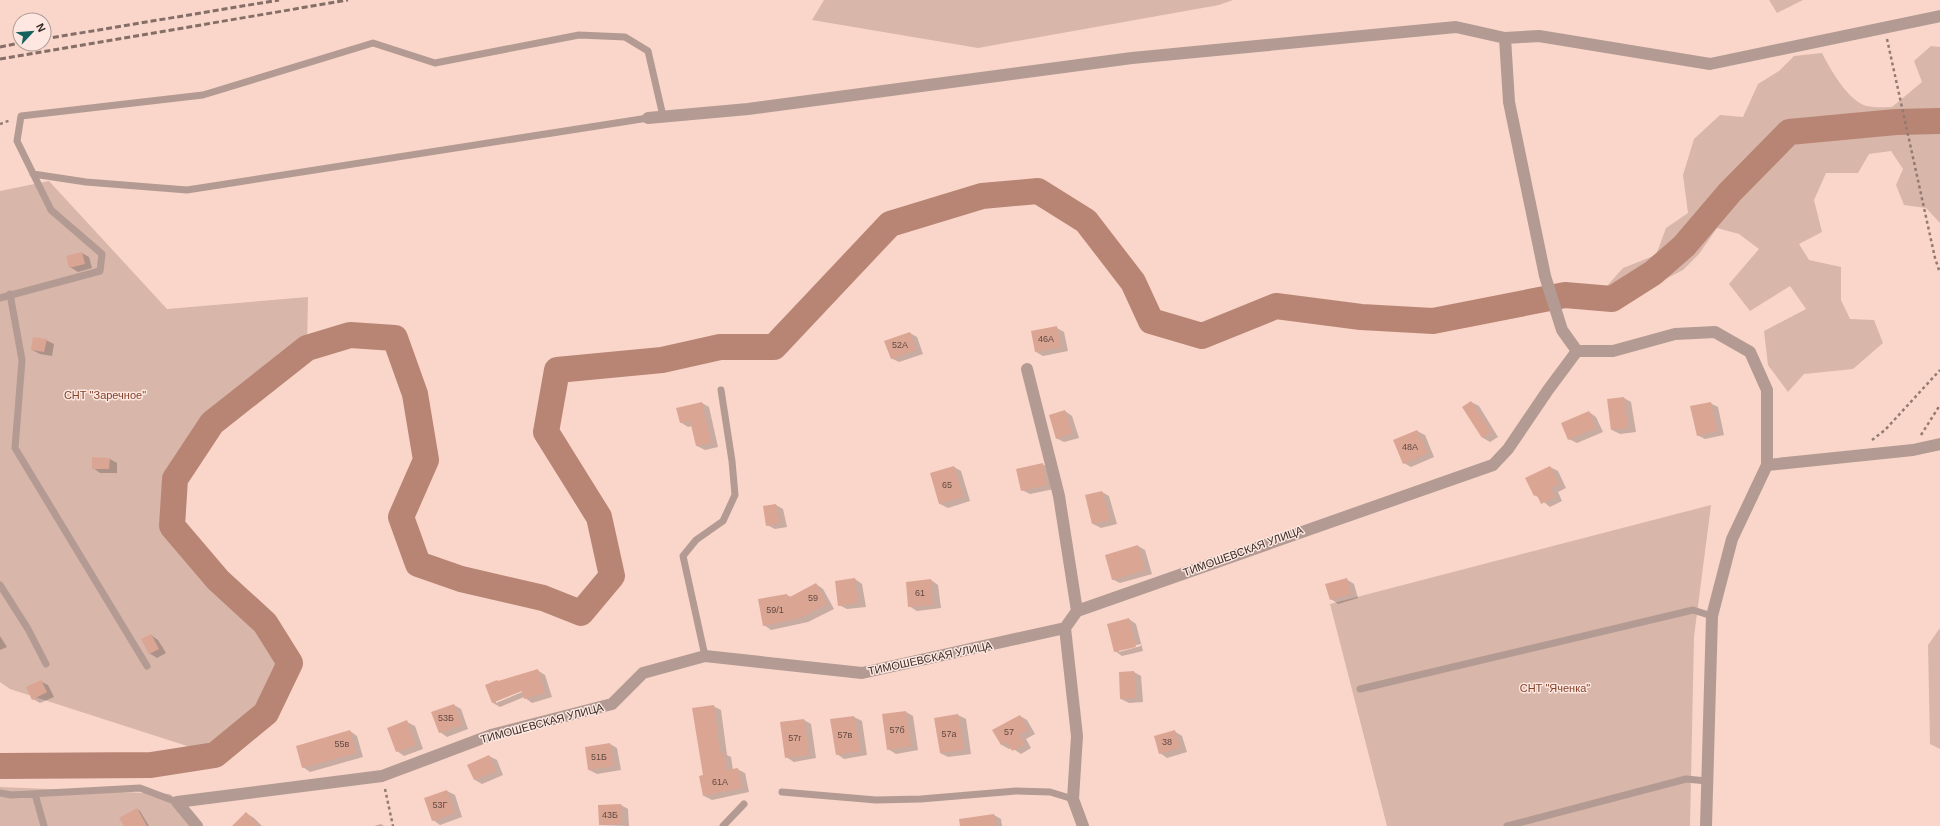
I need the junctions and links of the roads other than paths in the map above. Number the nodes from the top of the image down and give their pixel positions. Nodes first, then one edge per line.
1 (1940, 16) edge
2 (1505, 38) junction
3 (663, 116) junction
4 (648, 118) joint
5 (33, 174) junction
6 (10, 294) junction
7 (0, 298) edge
8 (1577, 350) junction
9 (1027, 369) dead end
10 (721, 390) dead end
11 (1940, 444) edge
12 (1767, 466) junction
13 (0, 585) edge
14 (1077, 611) junction
15 (1712, 616) junction
16 (1065, 628) junction
17 (705, 656) junction
18 (46, 664) dead end
19 (147, 666) dead end
20 (1360, 689) dead end
21 (1707, 781) junction
22 (782, 792) dead end
23 (0, 793) edge
24 (35, 794) junction
25 (1073, 799) junction
26 (177, 802) junction
27 (744, 804) dead end
28 (44, 826) edge
29 (197, 826) edge
30 (723, 826) edge
31 (1083, 826) edge
32 (1507, 826) edge
33 (1706, 826) edge

1 - 2 street
2 - 3 street
2 - 8 street
3 - 4 street
3 - 5 lane
4 - 5 lane
5 - 6 lane
6 - 7 lane
6 - 19 lane
8 - 12 street
8 - 14 street, ТИМОШЕВСКАЯ УЛИЦА
9 - 14 street
10 - 17 lane
11 - 12 street
12 - 15 street
13 - 18 lane
14 - 16 street
15 - 20 lane
15 - 21 street
16 - 17 street, ТИМОШЕВСКАЯ УЛИЦА
16 - 25 street
17 - 26 street, ТИМОШЕВСКАЯ УЛИЦА
21 - 32 lane
21 - 33 street
22 - 25 lane
23 - 24 lane
24 - 26 lane
24 - 28 lane
25 - 31 street
26 - 29 street
27 - 30 lane

